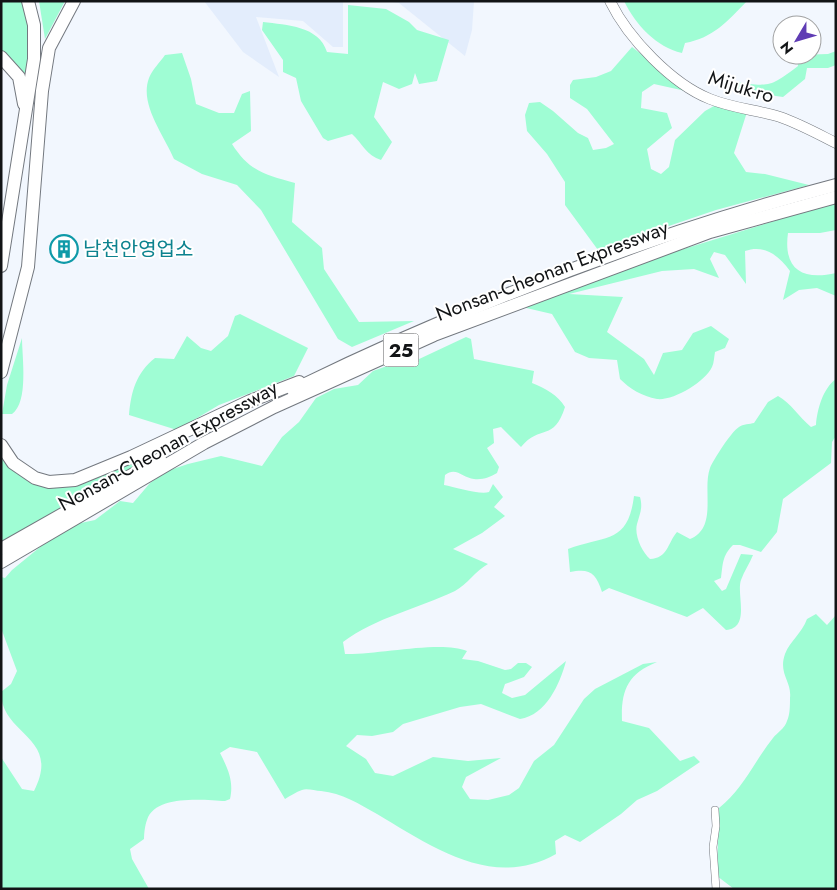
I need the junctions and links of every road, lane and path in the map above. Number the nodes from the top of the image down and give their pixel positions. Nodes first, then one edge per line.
1 (28, 1) edge
2 (35, 1) edge
3 (74, 1) edge
4 (610, 1) edge
5 (1, 57) edge
6 (42, 91) junction
7 (26, 124) junction
8 (836, 144) edge
9 (831, 192) edge
10 (1, 266) edge
11 (348, 363) junction
12 (1, 372) edge
13 (1, 445) edge
14 (1, 549) edge
15 (1, 562) edge
16 (715, 810) dead end
17 (716, 889) edge

1 - 7 highway
2 - 6 highway
3 - 6 highway
4 - 8 street, Mijuk-ro
5 - 7 highway
6 - 12 highway
7 - 10 highway
9 - 11 highway, Nonsan-Cheonan Expressway / 25
9 - 15 highway, Nonsan-Cheonan Expressway / 25
11 - 13 highway
11 - 14 highway, Nonsan-Cheonan Expressway / 25
16 - 17 street

